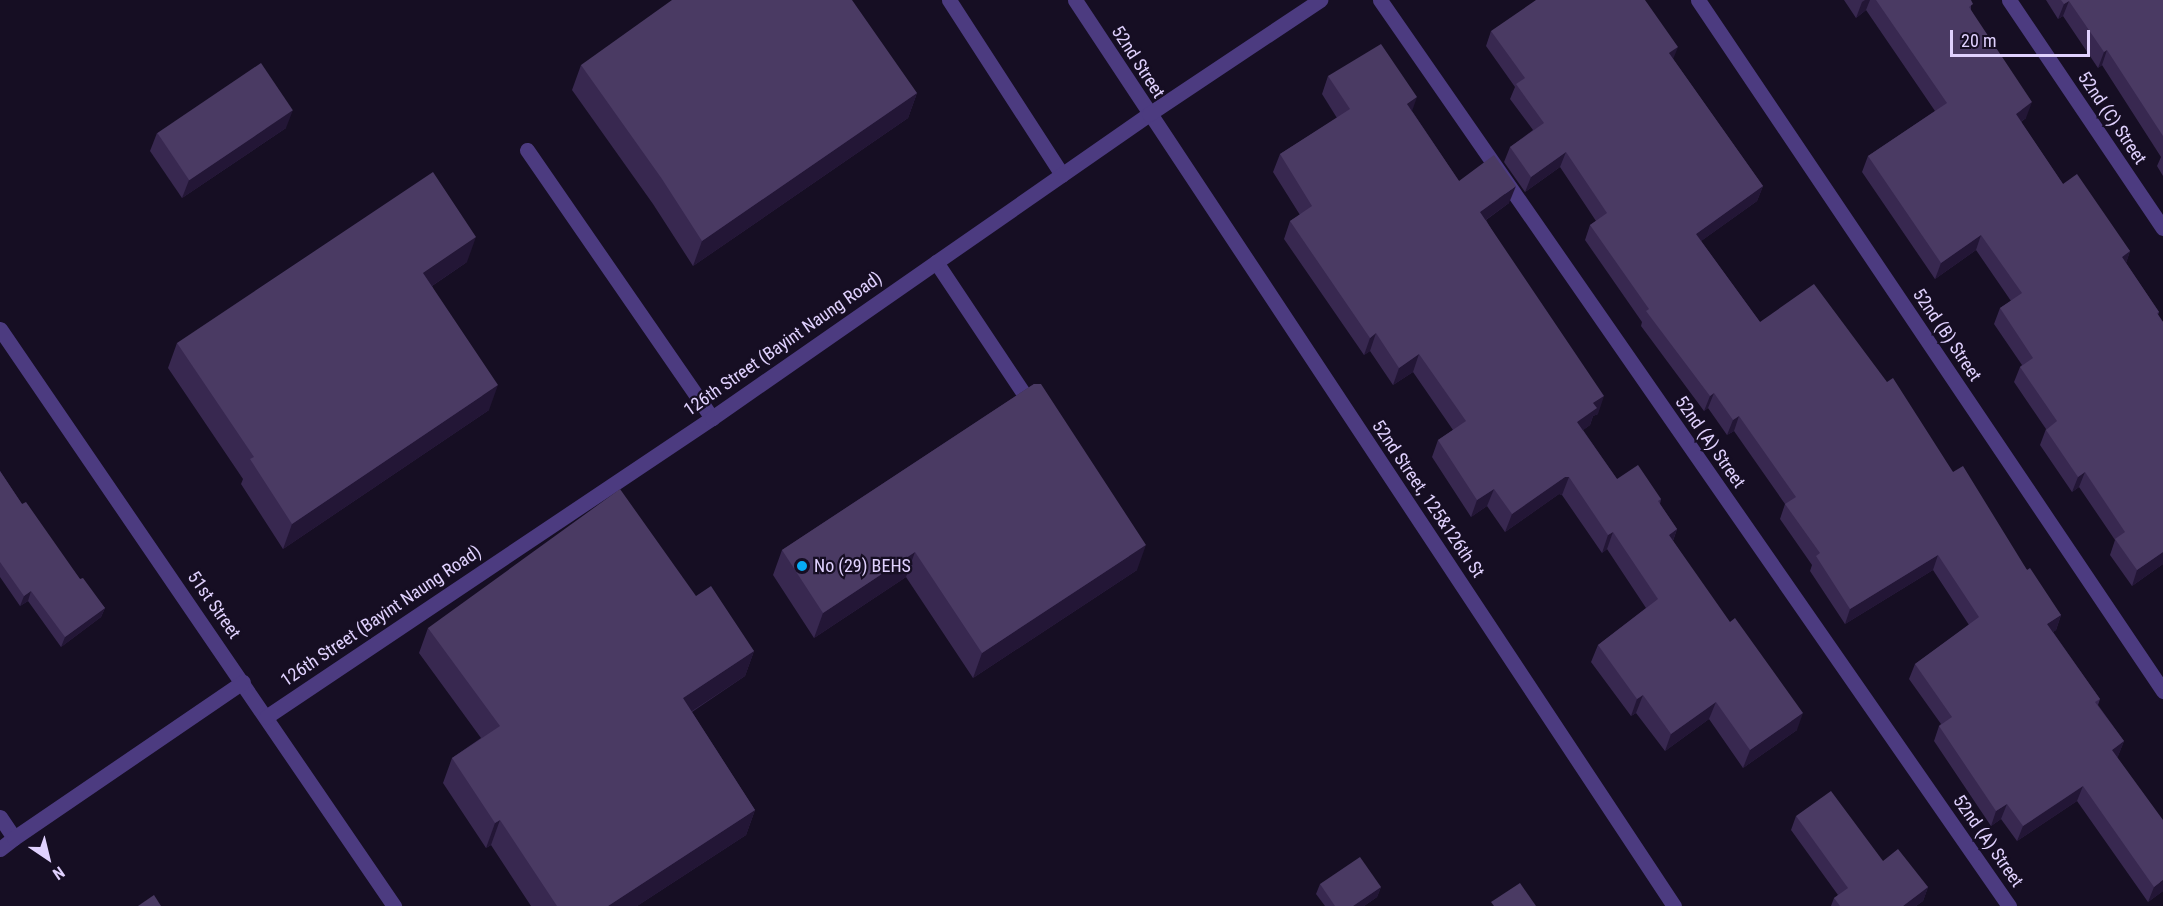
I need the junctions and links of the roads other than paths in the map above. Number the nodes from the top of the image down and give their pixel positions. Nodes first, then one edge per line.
1 (949, 0) edge
2 (1075, 0) edge
3 (1320, 0) edge
4 (1380, 0) edge
5 (1698, 0) edge
6 (2009, 0) edge
7 (1149, 114) junction
8 (526, 150) dead end
9 (1062, 175) junction
10 (2163, 228) edge
11 (936, 262) junction
12 (0, 329) edge
13 (1028, 400) edge
14 (712, 418) junction
15 (243, 682) junction
16 (2163, 692) edge
17 (266, 717) junction
18 (0, 817) edge
19 (14, 838) junction
20 (0, 849) edge
21 (394, 906) edge
22 (1674, 906) edge
23 (2009, 906) edge

1 - 9 street
2 - 7 street, 52nd Street
3 - 7 street, 126th Street (Bayint Naung Road)
4 - 23 street, 52nd (A) Street
5 - 16 street, 52nd (B) Street
6 - 10 street, 52nd (C) Street
7 - 9 street, 126th Street (Bayint Naung Road)
7 - 22 street, 52nd Street, 125&126th St
8 - 14 street
9 - 11 street, 126th Street (Bayint Naung Road)
11 - 13 street
11 - 14 street, 126th Street (Bayint Naung Road)
12 - 15 street, 51st Street
14 - 17 street, 126th Street (Bayint Naung Road)
15 - 17 street, 51st Street
15 - 19 street
17 - 21 street, 51st Street
18 - 19 street
19 - 20 street

